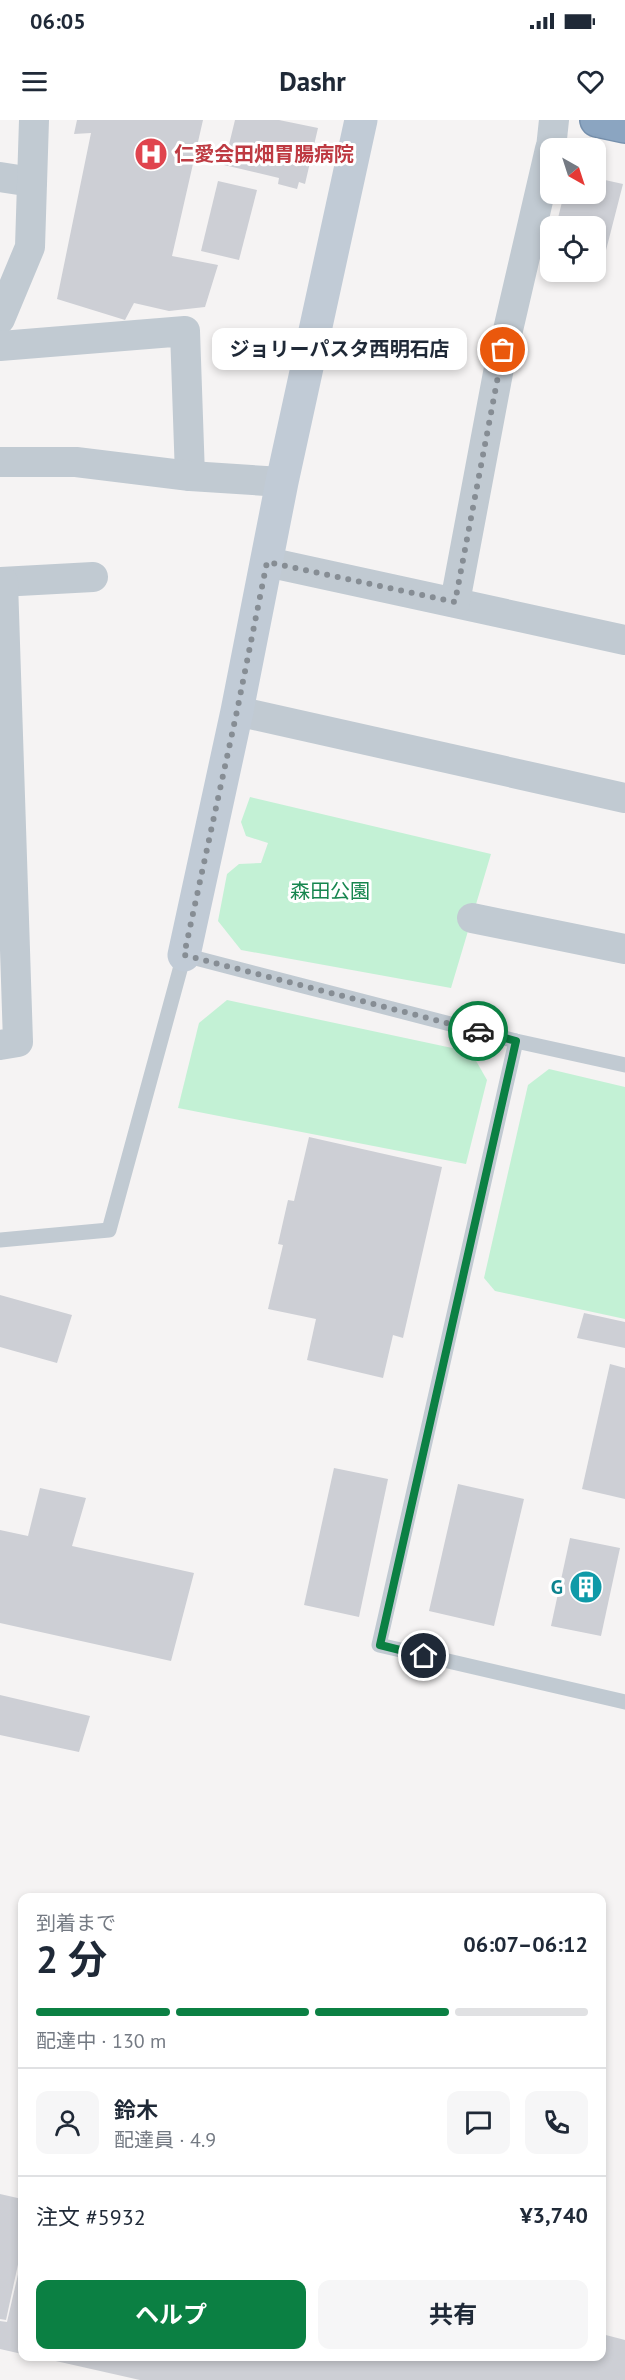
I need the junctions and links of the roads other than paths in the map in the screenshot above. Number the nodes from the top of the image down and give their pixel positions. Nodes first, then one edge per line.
1 (34, 120) edge
2 (361, 120) edge
3 (554, 120) edge
4 (597, 120) edge
5 (625, 126) edge
6 (552, 138) edge
7 (0, 177) edge
8 (32, 182) junction
9 (540, 192) edge
10 (0, 319) edge
11 (0, 346) edge
12 (0, 462) edge
13 (190, 476) junction
14 (282, 482) junction
15 (267, 562) junction
16 (93, 577) dead end
17 (1, 582) edge
18 (455, 602) junction
19 (625, 640) edge
20 (237, 711) junction
21 (625, 798) edge
22 (472, 918) dead end
23 (625, 949) edge
24 (184, 955) junction
25 (516, 1041) junction
26 (0, 1045) edge
27 (625, 1065) edge
28 (0, 1240) edge
29 (625, 1702) edge

1 - 8 street
2 - 14 street
3 - 6 street
4 - 5 highway
7 - 8 street
8 - 10 street
9 - 18 street
11 - 13 street
12 - 13 street
13 - 14 street
14 - 15 street
15 - 18 street
15 - 20 street
16 - 17 street
17 - 26 street
18 - 19 street
20 - 21 street
20 - 24 street
22 - 23 street
24 - 25 lane
24 - 28 lane
25 - 27 lane
25 - 29 lane

